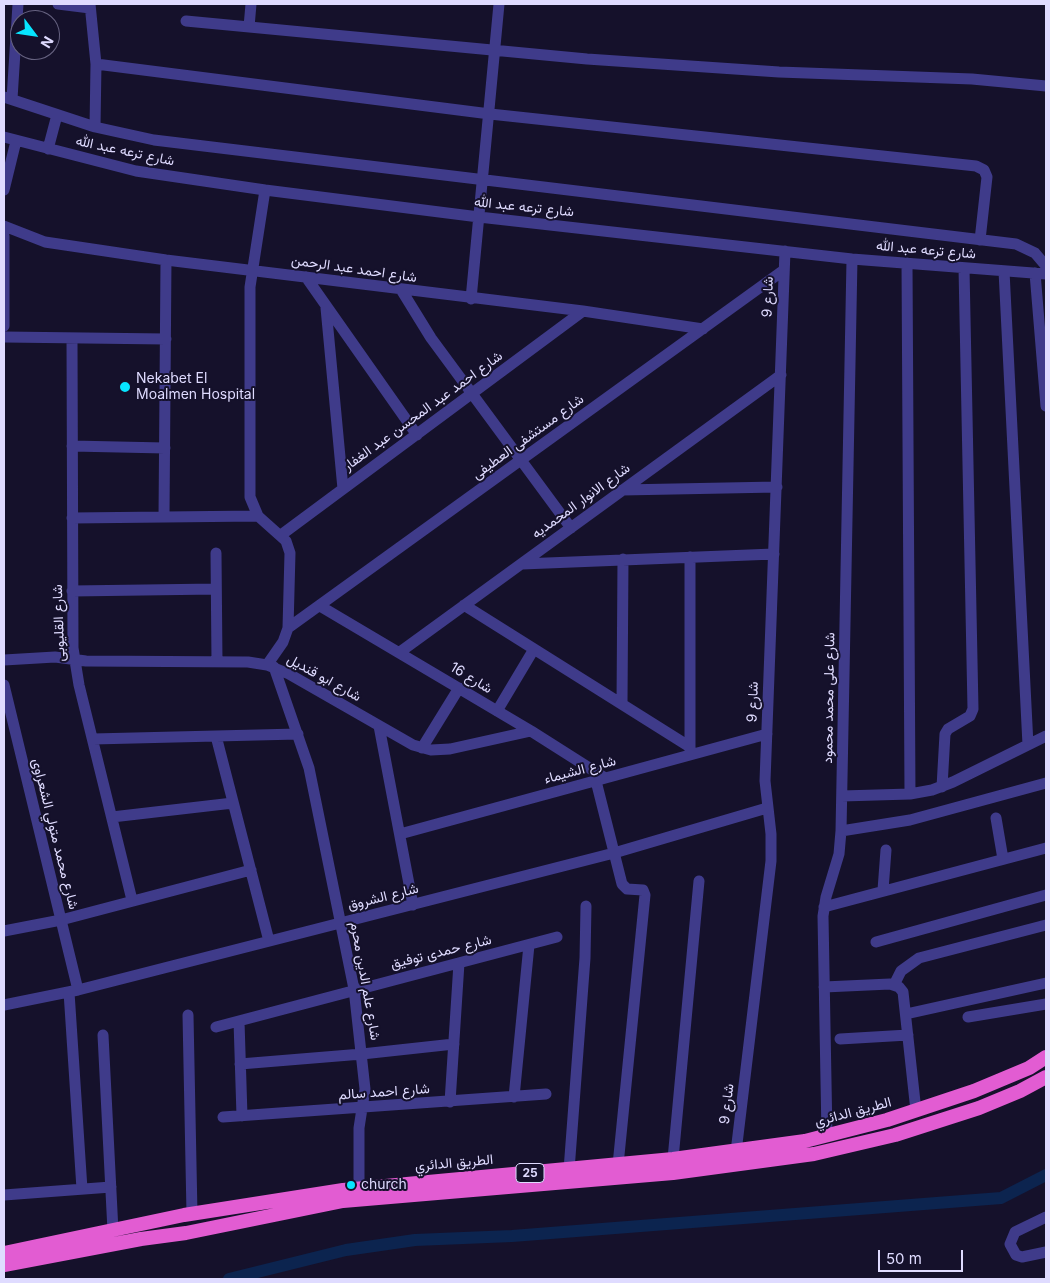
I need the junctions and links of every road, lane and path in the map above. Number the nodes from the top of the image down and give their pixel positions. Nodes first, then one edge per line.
1 (18, 4) edge
2 (58, 4) edge
3 (251, 4) edge
4 (499, 4) edge
5 (90, 6) edge
6 (186, 21) dead end
7 (249, 27) junction
8 (496, 51) junction
9 (96, 64) junction
10 (1046, 86) edge
11 (8, 98) edge
12 (490, 114) junction
13 (57, 115) junction
14 (95, 127) junction
15 (4, 137) edge
16 (16, 141) junction
17 (48, 149) junction
18 (483, 180) junction
19 (4, 190) edge
20 (264, 190) junction
21 (479, 217) junction
22 (4, 226) edge
23 (4, 236) edge
24 (980, 240) junction
25 (785, 251) junction
26 (852, 259) junction
27 (166, 260) junction
28 (907, 263) junction
29 (1046, 266) edge
30 (964, 268) junction
31 (251, 270) junction
32 (784, 270) junction
33 (1004, 271) junction
34 (1040, 274) edge
35 (306, 277) junction
36 (402, 290) junction
37 (471, 299) junction
38 (326, 306) junction
39 (583, 312) junction
40 (4, 326) edge
41 (703, 329) junction
42 (4, 338) edge
43 (72, 338) junction
44 (166, 339) junction
45 (780, 375) junction
46 (472, 394) junction
47 (1046, 406) edge
48 (417, 435) junction
49 (72, 446) junction
50 (165, 448) junction
51 (521, 461) junction
52 (777, 487) junction
53 (343, 489) junction
54 (622, 490) junction
55 (258, 516) junction
56 (164, 517) junction
57 (72, 518) junction
58 (570, 528) junction
59 (280, 535) junction
60 (216, 553) dead end
61 (774, 554) junction
62 (690, 557) junction
63 (624, 559) junction
64 (522, 564) junction
65 (216, 589) junction
66 (72, 591) junction
67 (320, 606) junction
68 (464, 606) junction
69 (288, 628) junction
70 (534, 649) junction
71 (400, 652) junction
72 (4, 660) edge
73 (75, 660) junction
74 (217, 662) junction
75 (271, 666) junction
76 (4, 685) edge
77 (458, 688) junction
78 (622, 704) junction
79 (497, 710) junction
80 (379, 726) junction
81 (531, 731) junction
82 (298, 734) junction
83 (767, 734) junction
84 (216, 736) junction
85 (1046, 736) edge
86 (93, 739) junction
87 (1028, 744) junction
88 (422, 748) junction
89 (690, 750) junction
90 (600, 780) junction
91 (1046, 783) edge
92 (942, 787) junction
93 (910, 794) junction
94 (842, 796) junction
95 (233, 803) junction
96 (767, 808) junction
97 (112, 816) junction
98 (996, 818) dead end
99 (841, 831) junction
100 (400, 834) junction
101 (1046, 848) edge
102 (886, 850) dead end
103 (614, 853) junction
104 (1003, 859) junction
105 (251, 870) junction
106 (699, 881) dead end
107 (883, 890) junction
108 (1046, 895) edge
109 (132, 900) junction
110 (412, 905) junction
111 (586, 906) dead end
112 (824, 907) junction
113 (61, 920) junction
114 (340, 923) junction
115 (1046, 925) edge
116 (4, 931) edge
117 (558, 937) dead end
118 (269, 941) junction
119 (876, 942) dead end
120 (530, 945) junction
121 (459, 963) junction
122 (1046, 983) edge
123 (894, 985) junction
124 (824, 987) junction
125 (354, 990) junction
126 (73, 991) junction
127 (1046, 1004) edge
128 (4, 1005) edge
129 (906, 1014) junction
130 (188, 1015) dead end
131 (968, 1017) dead end
132 (239, 1020) junction
133 (216, 1027) dead end
134 (908, 1035) junction
135 (103, 1036) dead end
136 (840, 1039) dead end
137 (454, 1044) junction
138 (362, 1054) junction
139 (1046, 1057) edge
140 (240, 1064) junction
141 (1046, 1077) edge
142 (546, 1094) dead end
143 (514, 1097) junction
144 (450, 1102) junction
145 (362, 1109) junction
146 (916, 1111) junction
147 (242, 1116) junction
148 (223, 1118) dead end
149 (827, 1136) junction
150 (736, 1152) junction
151 (673, 1159) junction
152 (618, 1165) junction
153 (569, 1170) junction
154 (111, 1186) junction
155 (359, 1188) junction
156 (82, 1189) junction
157 (4, 1195) edge
158 (196, 1213) junction
159 (1046, 1217) edge
160 (168, 1219) junction
161 (202, 1230) junction
162 (113, 1231) junction
163 (169, 1235) junction
164 (1046, 1252) edge
165 (4, 1253) edge
166 (4, 1264) edge

1 - 11 street
2 - 5 street
3 - 7 street
4 - 8 street
5 - 9 street
6 - 7 street
7 - 8 street
8 - 10 street
8 - 12 street
9 - 12 street
9 - 14 street
11 - 13 street
12 - 18 street
12 - 24 street
13 - 14 street
13 - 17 street
14 - 18 street
15 - 16 street, شارع ترعه عبد الله
16 - 17 street, شارع ترعه عبد الله
16 - 19 street
17 - 20 street, شارع ترعه عبد الله
18 - 21 street
18 - 24 street
20 - 21 street, شارع ترعه عبد الله
20 - 31 street
21 - 25 street, شارع ترعه عبد الله
21 - 37 street
22 - 27 street, شارع احمد عبد الرحمن
23 - 40 street
24 - 29 street
25 - 26 street, شارع ترعه عبد الله
25 - 32 street, شارع 9
26 - 28 street, شارع ترعه عبد الله
26 - 94 street, شارع على محمد محمود
27 - 31 street, شارع احمد عبد الرحمن
27 - 44 street
28 - 30 street, شارع ترعه عبد الله
28 - 93 street
30 - 33 street, شارع ترعه عبد الله
30 - 92 street
31 - 35 street, شارع احمد عبد الرحمن
31 - 55 street
32 - 41 street, شارع مستشفى العطيفى
32 - 45 street, شارع 9
33 - 34 street, شارع ترعه عبد الله
33 - 87 street
34 - 47 street
35 - 36 street, شارع احمد عبد الرحمن
35 - 38 street
36 - 37 street, شارع احمد عبد الرحمن
36 - 46 street
37 - 39 street, شارع احمد عبد الرحمن
38 - 48 street
38 - 53 street
39 - 41 street, شارع احمد عبد الرحمن
39 - 46 street, شارع احمد عبد المحسن عبد الغفار
41 - 51 street, شارع مستشفى العطيفى
42 - 43 street
43 - 44 street
43 - 49 street, شارع القليوبى
44 - 50 street
45 - 52 street, شارع 9
45 - 54 street, شارع الانوار المحمديه
46 - 48 street, شارع احمد عبد المحسن عبد الغفار
46 - 51 street
48 - 53 street, شارع احمد عبد المحسن عبد الغفار
49 - 50 street
49 - 57 street, شارع القليوبى
50 - 56 street
51 - 58 street
51 - 67 street, شارع مستشفى العطيفى
52 - 54 street
52 - 61 street, شارع 9
53 - 59 street, شارع احمد عبد المحسن عبد الغفار
54 - 58 street, شارع الانوار المحمديه
55 - 56 street
55 - 59 street
56 - 57 street
57 - 66 street, شارع القليوبى
58 - 64 street, شارع الانوار المحمديه
59 - 69 street
60 - 65 street
61 - 62 street
61 - 83 street, شارع 9
62 - 63 street
62 - 89 street
63 - 64 street
63 - 78 street
64 - 68 street, شارع الانوار المحمديه
65 - 66 street
65 - 74 street
66 - 73 street, شارع القليوبى
67 - 69 street, شارع مستشفى العطيفى
67 - 71 street, شارع 16
68 - 70 street
68 - 71 street, شارع الانوار المحمديه
69 - 75 street
70 - 78 street
70 - 79 street
71 - 77 street, شارع 16
72 - 73 street, شارع ابو قنديل
73 - 74 street, شارع ابو قنديل
73 - 86 street, شارع القليوبى
74 - 75 street, شارع ابو قنديل
75 - 80 street, شارع ابو قنديل
75 - 82 street, شارع علم الدين محرم
76 - 113 street, شارع محمد متولي الشعراوى
77 - 79 street, شارع 16
77 - 88 street
78 - 89 street
79 - 81 street, شارع 16
80 - 88 street, شارع ابو قنديل
80 - 100 street
81 - 88 street, شارع ابو قنديل
81 - 90 street, شارع 16
82 - 84 street
82 - 114 street, شارع علم الدين محرم
83 - 89 street, شارع الشيماء
83 - 96 street, شارع 9
84 - 86 street
84 - 95 street
85 - 87 street
86 - 97 street, شارع القليوبى
87 - 92 street
89 - 90 street, شارع الشيماء
90 - 100 street, شارع الشيماء
90 - 103 street
91 - 99 street
92 - 93 street
93 - 94 street
94 - 99 street, شارع على محمد محمود
95 - 97 street
95 - 105 street
96 - 103 street, شارع الشروق
96 - 150 street, شارع 9
97 - 109 street, شارع القليوبى
98 - 104 street
99 - 112 street, شارع على محمد محمود
100 - 110 street
101 - 104 street
102 - 107 street
103 - 110 street, شارع الشروق
103 - 152 street
104 - 107 street
105 - 109 street
105 - 118 street
106 - 151 street
107 - 112 street
108 - 119 street
109 - 113 street
110 - 114 street, شارع الشروق
111 - 153 street
112 - 124 street, شارع على محمد محمود
113 - 116 street
113 - 126 street, شارع محمد متولي الشعراوى
114 - 118 street, شارع الشروق
114 - 125 street, شارع علم الدين محرم
115 - 123 street
117 - 120 street, شارع حمدى توفيق
118 - 126 street, شارع الشروق
120 - 121 street, شارع حمدى توفيق
120 - 143 street
121 - 125 street, شارع حمدى توفيق
121 - 137 street
122 - 129 street
123 - 124 street
123 - 129 street
124 - 149 street, شارع على محمد محمود
125 - 132 street, شارع حمدى توفيق
125 - 138 street, شارع علم الدين محرم
126 - 128 street, شارع الشروق
126 - 156 street, شارع محمد متولي الشعراوى
127 - 131 street
129 - 134 street
130 - 158 street
132 - 133 street, شارع حمدى توفيق
132 - 140 street
134 - 136 street
134 - 146 street
135 - 154 street
137 - 138 street
137 - 144 street
138 - 140 street
138 - 145 street, شارع علم الدين محرم
139 - 146 highway, الطريق الدائري / 25
140 - 147 street
141 - 161 highway, الطريق الدائري / 25
142 - 143 street, شارع احمد سالم
143 - 144 street, شارع احمد سالم
144 - 145 street, شارع احمد سالم
145 - 147 street, شارع احمد سالم
145 - 155 street, شارع علم الدين محرم
146 - 149 highway, الطريق الدائري / 25
147 - 148 street, شارع احمد سالم
149 - 150 highway, الطريق الدائري / 25
150 - 151 highway, الطريق الدائري / 25
151 - 152 highway, الطريق الدائري / 25
152 - 153 highway, الطريق الدائري / 25
153 - 155 highway, الطريق الدائري / 25
154 - 156 street
154 - 162 street
155 - 158 highway, الطريق الدائري / 25
156 - 157 street
158 - 160 highway, الطريق الدائري / 25
158 - 161 highway
159 - 164 street
160 - 162 highway, الطريق الدائري / 25
160 - 163 highway
161 - 163 highway, الطريق الدائري / 25
162 - 165 highway, الطريق الدائري / 25
163 - 166 highway, الطريق الدائري / 25

